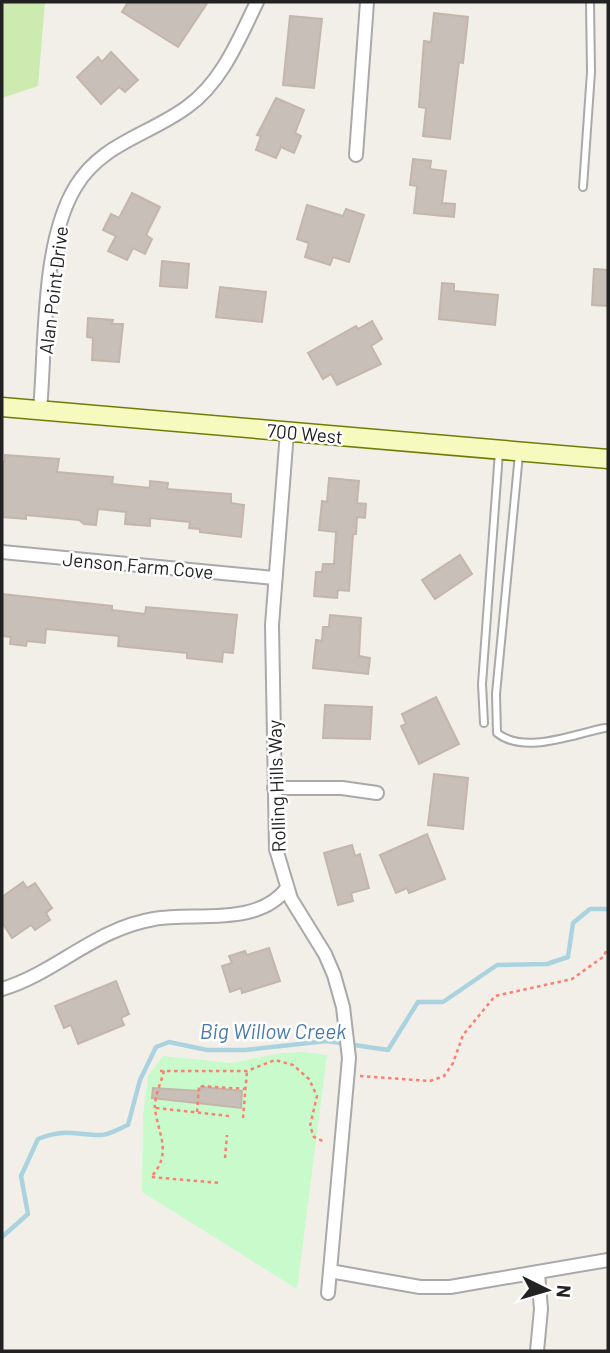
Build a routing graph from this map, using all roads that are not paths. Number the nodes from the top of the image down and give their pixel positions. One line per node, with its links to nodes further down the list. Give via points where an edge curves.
1 (257, 2): 7 (street, Alan Point Drive, via 225,66 207,88 167,120 117,144 76,185 56,233)
2 (367, 2): 4 (street)
3 (590, 2): 5 (lane, via 591,72)
4 (356, 155)
5 (583, 187)
6 (2, 407): 7 (street, 700 West)
7 (40, 411): 8 (street, 700 West)
8 (287, 432): 9 (street, 700 West); 13 (street, Rolling Hills Way)
9 (500, 450): 10 (street, 700 West); 14 (lane, via 482,684)
10 (519, 452): 11 (street, 700 West); 15 (lane, via 496,694 498,733 509,742 532,743)
11 (608, 458)
12 (2, 552): 13 (street, Jenson Farm Cove)
13 (274, 578): 16 (street, Rolling Hills Way)
14 (484, 723)
15 (605, 728)
16 (274, 788): 17 (street); 18 (street, Rolling Hills Way, via 276,849)
17 (377, 793)
18 (287, 888): 19 (street, via 275,900 238,913 155,919 120,928); 21 (street, Rolling Hills Way, via 334,975 349,1058)
19 (2, 989)
20 (608, 1260): 22 (street)
21 (330, 1271): 22 (street, via 435,1287); 23 (street, Rolling Hills Way)
22 (538, 1273): 24 (street)
23 (328, 1293)
24 (537, 1351)

